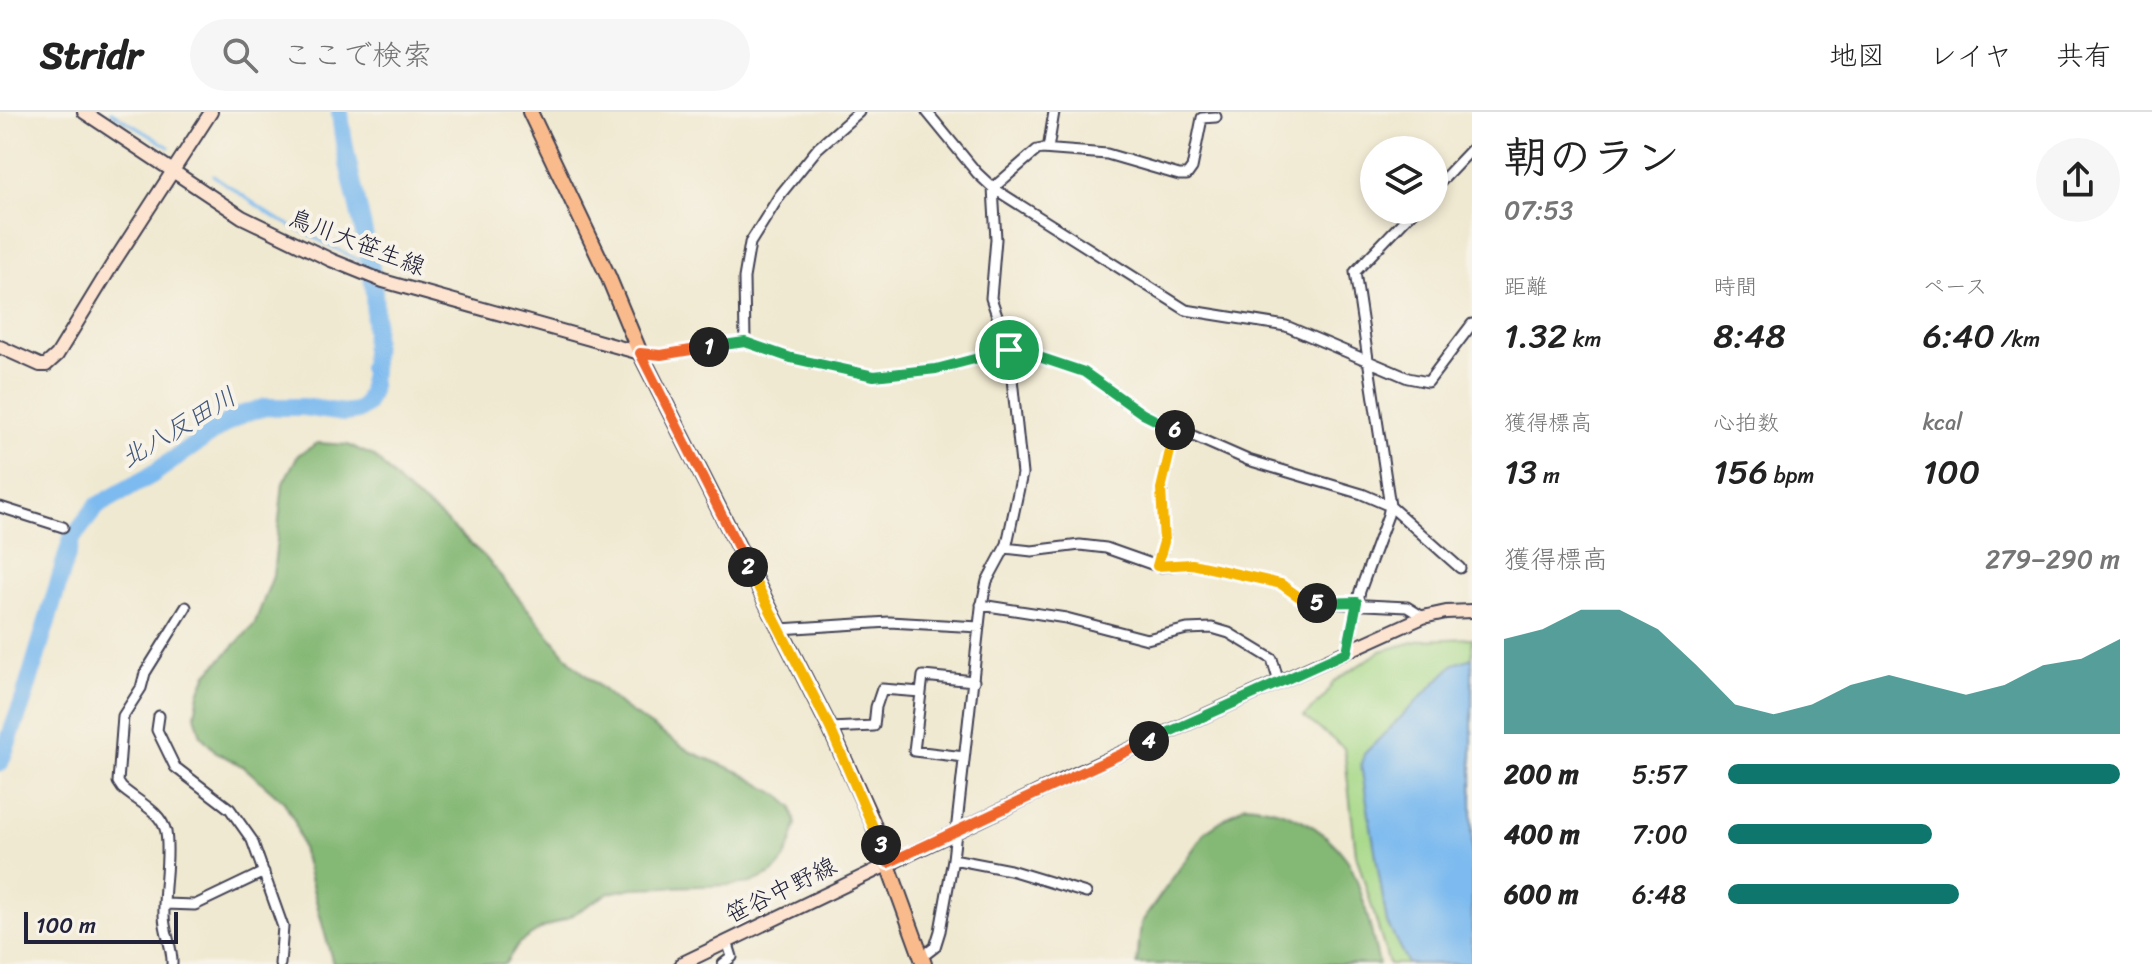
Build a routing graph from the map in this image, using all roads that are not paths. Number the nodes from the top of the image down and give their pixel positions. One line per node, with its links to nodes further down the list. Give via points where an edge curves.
1 (84, 112): 10 (street, 鳥川大笹生線)
2 (211, 112): 10 (street)
3 (530, 112): 19 (main road)
4 (859, 112): 16 (street, via 818,148 750,243 744,265)
5 (927, 112): 12 (street)
6 (1054, 112): 8 (street)
7 (1216, 117): 8 (street, via 1202,118 1187,175 1107,154)
8 (1048, 149): 12 (street, via 1037,150)
9 (1472, 149): 11 (street)
10 (172, 171): 17 (street, via 57,355 40,365); 19 (street, 鳥川大笹生線, via 242,217 364,274)
11 (1448, 174)
12 (993, 188): 18 (street, via 991,298); 20 (street, via 1186,310 1286,326)
13 (1401, 224): 20 (street, via 1355,272)
14 (1472, 324): 15 (street)
15 (1469, 335): 20 (street, via 1428,382)
16 (745, 342): 18 (street, via 874,376 936,369); 19 (street, via 661,355)
17 (0, 347)
18 (1009, 350): 21 (street, via 1084,372 1143,414); 25 (street, via 1022,474)
19 (640, 353): 34 (main road)
20 (1370, 364): 22 (street)
21 (1176, 429): 22 (street, via 1248,460); 26 (street, via 1161,489 1164,542)
22 (1390, 506): 27 (street); 28 (street)
23 (0, 507): 24 (street)
24 (63, 527)
25 (1005, 548): 26 (street, via 1032,551 1080,545); 29 (street)
26 (1157, 566): 28 (street, via 1192,564 1281,584 1306,602)
27 (1460, 568)
28 (1357, 602): 32 (street, via 1407,607); 35 (street)
29 (981, 605): 33 (street); 37 (street, via 1066,618 1147,639 1212,628 1272,659)
30 (186, 607): 47 (street, via 127,706 120,733 118,782 164,822)
31 (1472, 611): 32 (street, 笹谷中野線)
32 (1423, 617): 35 (street, 笹谷中野線)
33 (979, 627): 34 (street, via 889,622); 36 (street)
34 (780, 629): 40 (main road)
35 (1347, 652): 37 (street, 笹谷中野線)
36 (974, 681): 38 (street, via 923,676); 41 (street)
37 (1279, 682): 42 (street, 笹谷中野線)
38 (921, 692): 40 (street, via 882,689 874,726); 41 (street, via 914,751)
39 (159, 716): 45 (street, via 157,730 175,767 230,809 252,840)
40 (830, 728): 44 (main road)
41 (964, 757): 42 (street)
42 (957, 831): 43 (street); 44 (street, 笹谷中野線)
43 (953, 859): 46 (street); 49 (street, via 940,931)
44 (888, 863): 48 (street, 笹谷中野線); 49 (main road)
45 (264, 872): 47 (street, via 195,905); 51 (street, via 283,927)
46 (1086, 893)
47 (164, 904): 50 (street)
48 (727, 941): 52 (street, 笹谷中野線); 53 (street, via 732,957)
49 (923, 960)
50 (172, 964)
51 (280, 964)
52 (681, 964)
53 (723, 964)

